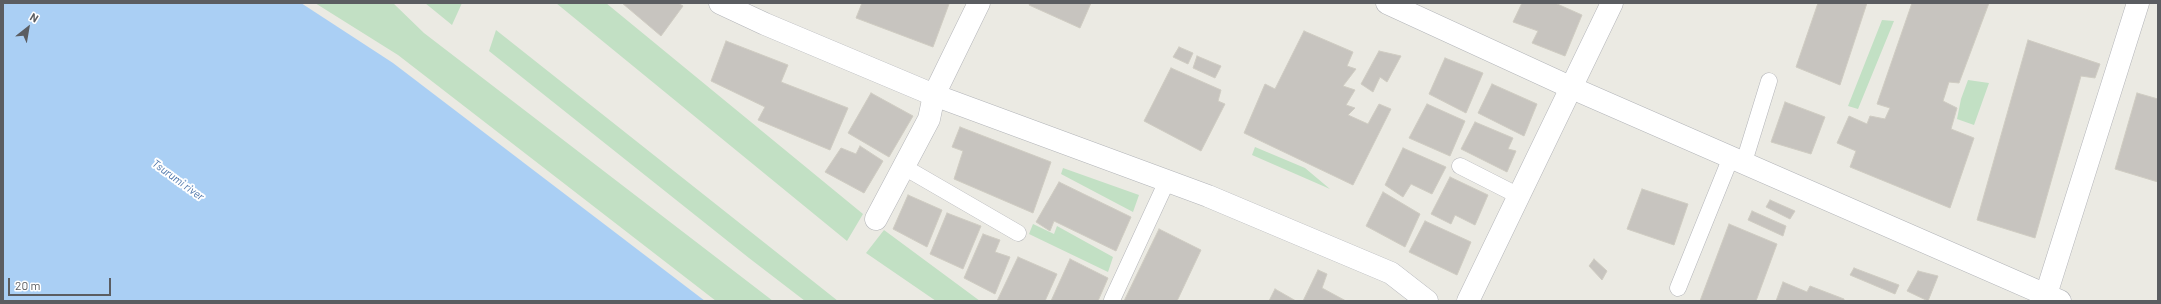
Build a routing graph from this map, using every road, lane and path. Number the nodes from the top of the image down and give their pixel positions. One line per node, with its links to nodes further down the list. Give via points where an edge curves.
1 (720, 3): 8 (street)
2 (979, 3): 8 (street)
3 (1387, 3): 7 (street)
4 (1612, 3): 7 (street)
5 (2138, 3): 17 (street)
6 (1769, 81): 9 (lane)
7 (1572, 88): 9 (street); 13 (street)
8 (934, 95): 11 (street, via 929,119); 12 (street)
9 (1737, 160): 16 (lane); 17 (street)
10 (1460, 166): 13 (lane)
11 (904, 167): 14 (street); 15 (lane)
12 (1167, 181): 18 (lane); 19 (street, via 1391,273)
13 (1519, 196): 20 (street)
14 (876, 219)
15 (1018, 233)
16 (1678, 288)
17 (2050, 299)
18 (1112, 300)
19 (1427, 301)
20 (1468, 301)

